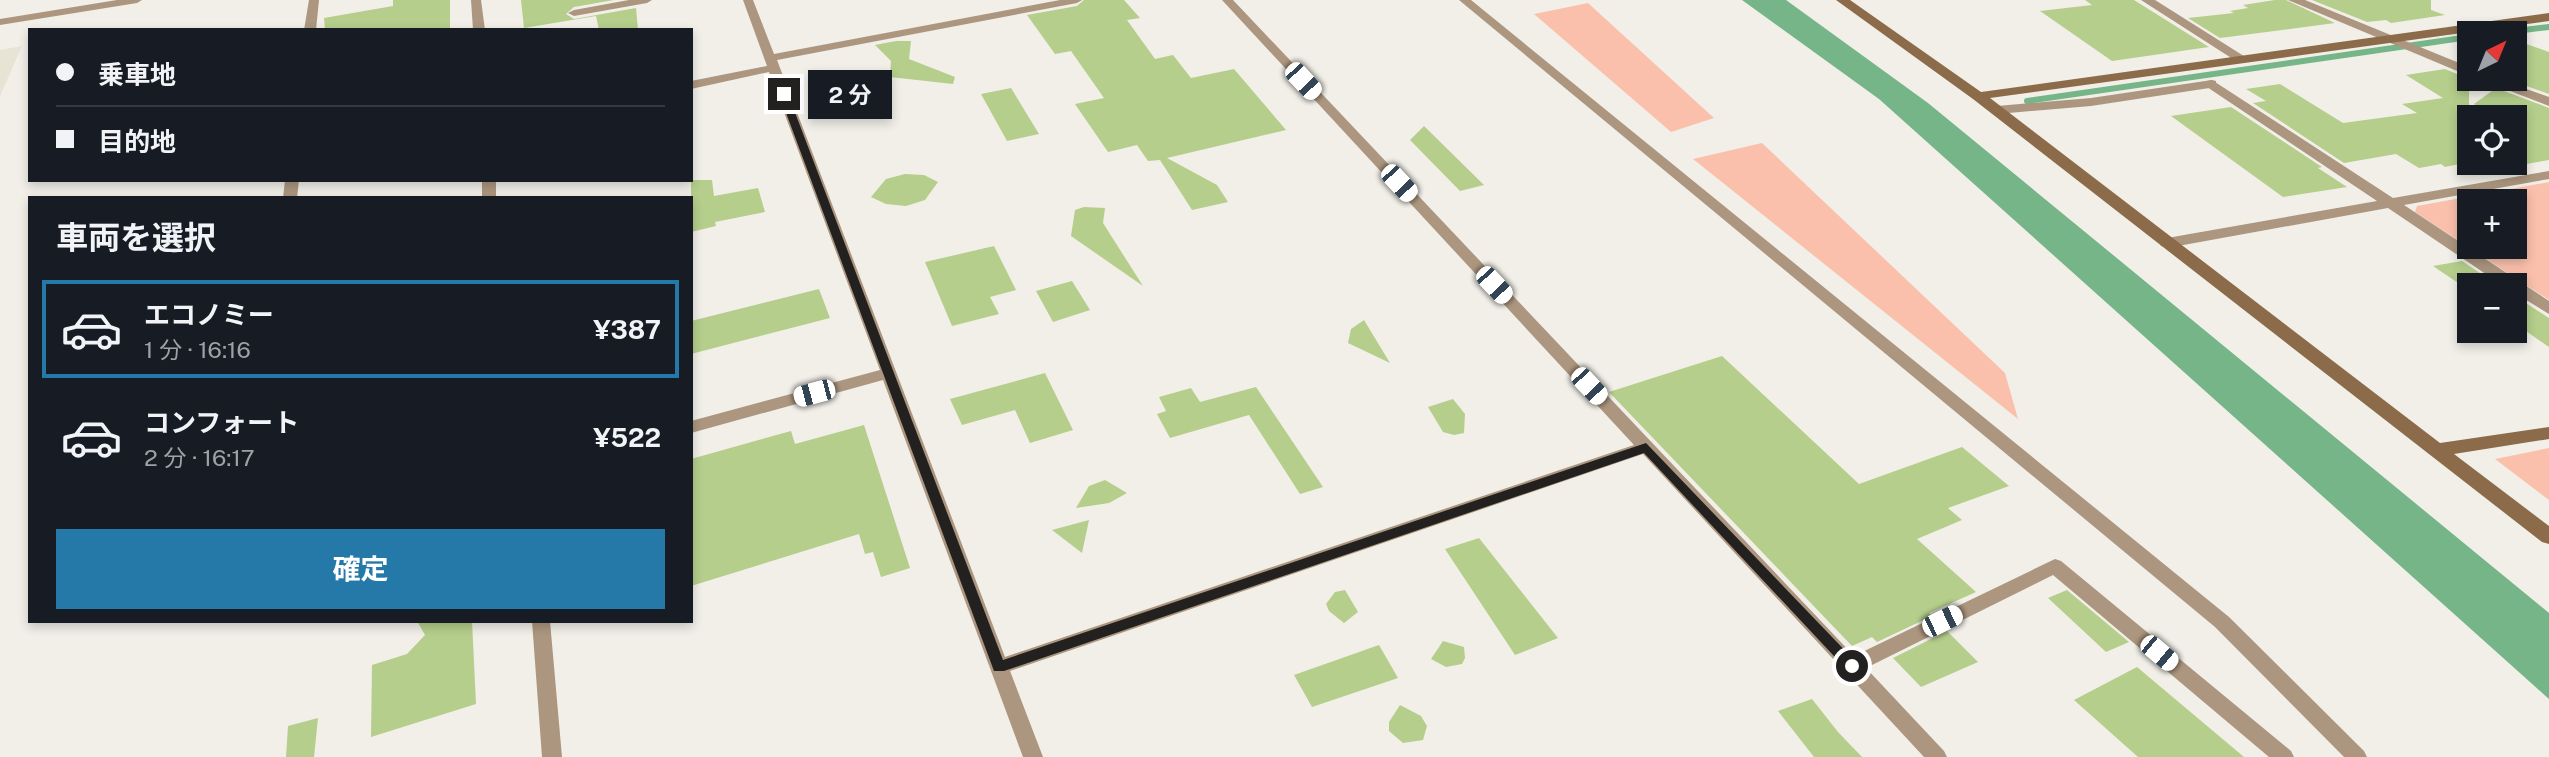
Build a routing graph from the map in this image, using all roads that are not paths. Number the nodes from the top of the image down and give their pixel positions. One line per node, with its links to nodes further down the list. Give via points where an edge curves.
1 (137, 0): 14 (lane)
2 (314, 0): 15 (lane)
3 (476, 0): 16 (lane)
4 (647, 0): 12 (lane)
5 (748, 0): 19 (lane)
6 (1077, 0): 19 (lane)
7 (1227, 0): 36 (lane)
8 (1464, 0): 42 (lane, via 2222,622)
9 (1842, 0): 24 (street)
10 (2147, 0): 18 (street)
11 (2294, 0): 17 (street)
12 (574, 13)
13 (2549, 17): 17 (street)
14 (0, 22)
15 (310, 28)
16 (479, 28)
17 (2381, 38): 18 (street); 20 (street)
18 (2241, 58): 24 (street)
19 (772, 63): 21 (lane); 33 (lane)
20 (2457, 67)
21 (693, 84)
22 (2213, 84): 26 (lane); 28 (street)
23 (2519, 91): 25 (street)
24 (1978, 96): 26 (street)
25 (2549, 102)
26 (1997, 110): 29 (street)
27 (2549, 175): 28 (street)
28 (2388, 203): 29 (street); 30 (street)
29 (2167, 243): 37 (street)
30 (2494, 273)
31 (2527, 295): 32 (street)
32 (2549, 309)
33 (888, 373): 34 (lane); 41 (lane)
34 (693, 426)
35 (2549, 433): 37 (street)
36 (1646, 447): 40 (lane); 41 (lane)
37 (2436, 450): 38 (street)
38 (2549, 537)
39 (541, 623): 43 (lane)
40 (1852, 666): 45 (lane); 46 (lane, via 2055,566)
41 (999, 667): 44 (lane)
42 (2352, 756)
43 (552, 757)
44 (1033, 757)
45 (1937, 757)
46 (2284, 757)

